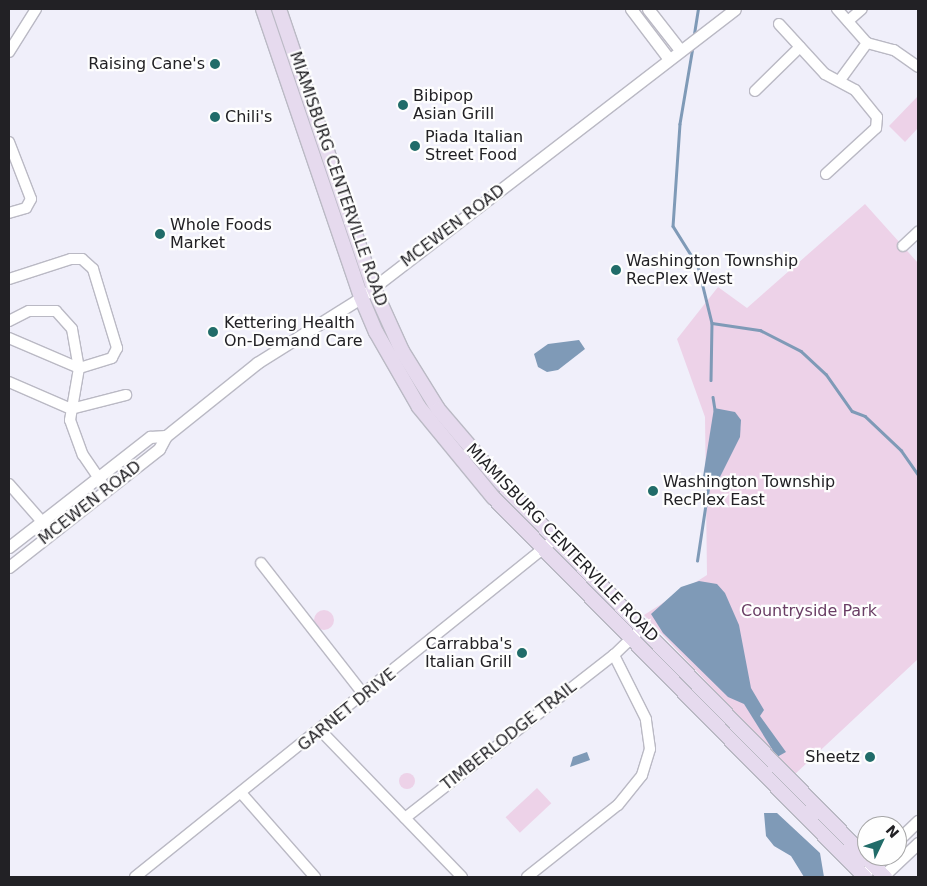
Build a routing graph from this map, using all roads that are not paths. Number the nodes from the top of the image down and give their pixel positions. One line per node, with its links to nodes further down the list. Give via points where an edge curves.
1 (36, 9): 14 (street)
2 (263, 9): 26 (main road, MIAMISBURG CENTERVILLE ROAD)
3 (279, 9): 25 (main road, MIAMISBURG CENTERVILLE ROAD)
4 (631, 9): 15 (street)
5 (648, 9): 13 (street)
6 (735, 9): 13 (street, MCEWEN ROAD)
7 (837, 9): 9 (street)
8 (862, 9): 9 (street)
9 (848, 21): 11 (street)
10 (779, 24): 12 (street)
11 (867, 43): 16 (street, via 894,50); 17 (street)
12 (800, 47): 17 (street, via 825,74); 18 (street)
13 (680, 50): 15 (street, MCEWEN ROAD)
14 (9, 52)
15 (669, 59): 25 (street, MCEWEN ROAD)
16 (918, 67)
17 (840, 80): 20 (street, via 875,113 878,122)
18 (755, 91)
19 (9, 142): 21 (street, via 30,199 26,208)
20 (826, 174)
21 (9, 213)
22 (918, 232): 23 (street)
23 (903, 246)
24 (9, 279): 29 (street, via 71,258 91,266 117,348 112,358)
25 (373, 287): 26 (street, MCEWEN ROAD); 39 (main road, MIAMISBURG CENTERVILLE ROAD, via 402,351 438,410)
26 (361, 297): 33 (street, MCEWEN ROAD, via 274,350); 39 (main road, MIAMISBURG CENTERVILLE ROAD, via 376,332 419,407 493,497)
27 (9, 321): 29 (street, via 29,311 56,311 72,329)
28 (9, 338): 29 (street)
29 (79, 368): 32 (street)
30 (10, 385): 32 (street)
31 (126, 395): 32 (street)
32 (71, 409): 34 (street, via 77,444)
33 (166, 436): 34 (street, MCEWEN ROAD, via 150,436); 36 (street, MCEWEN ROAD, via 159,449)
34 (98, 479): 36 (street); 37 (street, MCEWEN ROAD)
35 (9, 484): 37 (street)
36 (107, 490): 38 (street, MCEWEN ROAD)
37 (42, 521): 38 (street); 40 (street, MCEWEN ROAD)
38 (52, 533): 42 (street, MCEWEN ROAD)
39 (550, 544): 43 (main road, MIAMISBURG CENTERVILLE ROAD); 44 (main road, MIAMISBURG CENTERVILLE ROAD); 46 (street, GARNET DRIVE)
40 (9, 547)
41 (261, 563): 46 (street)
42 (9, 567)
43 (642, 628): 44 (street, TIMBERLODGE TRAIL); 48 (main road, MIAMISBURG CENTERVILLE ROAD)
44 (631, 639): 45 (street, TIMBERLODGE TRAIL); 49 (main road, MIAMISBURG CENTERVILLE ROAD)
45 (614, 655): 51 (street, TIMBERLODGE TRAIL); 59 (street, via 646,719 650,748 642,775 618,804)
46 (365, 696): 47 (street, GARNET DRIVE)
47 (321, 731): 50 (street, GARNET DRIVE); 51 (street)
48 (748, 738): 49 (main road); 55 (main road, MIAMISBURG CENTERVILLE ROAD)
49 (737, 749): 55 (main road, MIAMISBURG CENTERVILLE ROAD)
50 (242, 794): 56 (street, GARNET DRIVE); 57 (street)
51 (405, 818): 58 (street)
52 (918, 821): 53 (street)
53 (907, 831)
54 (918, 843): 60 (street)
55 (868, 870): 60 (main road, MIAMISBURG CENTERVILLE ROAD)
56 (135, 877)
57 (315, 877)
58 (462, 877)
59 (527, 877)
60 (884, 877)

